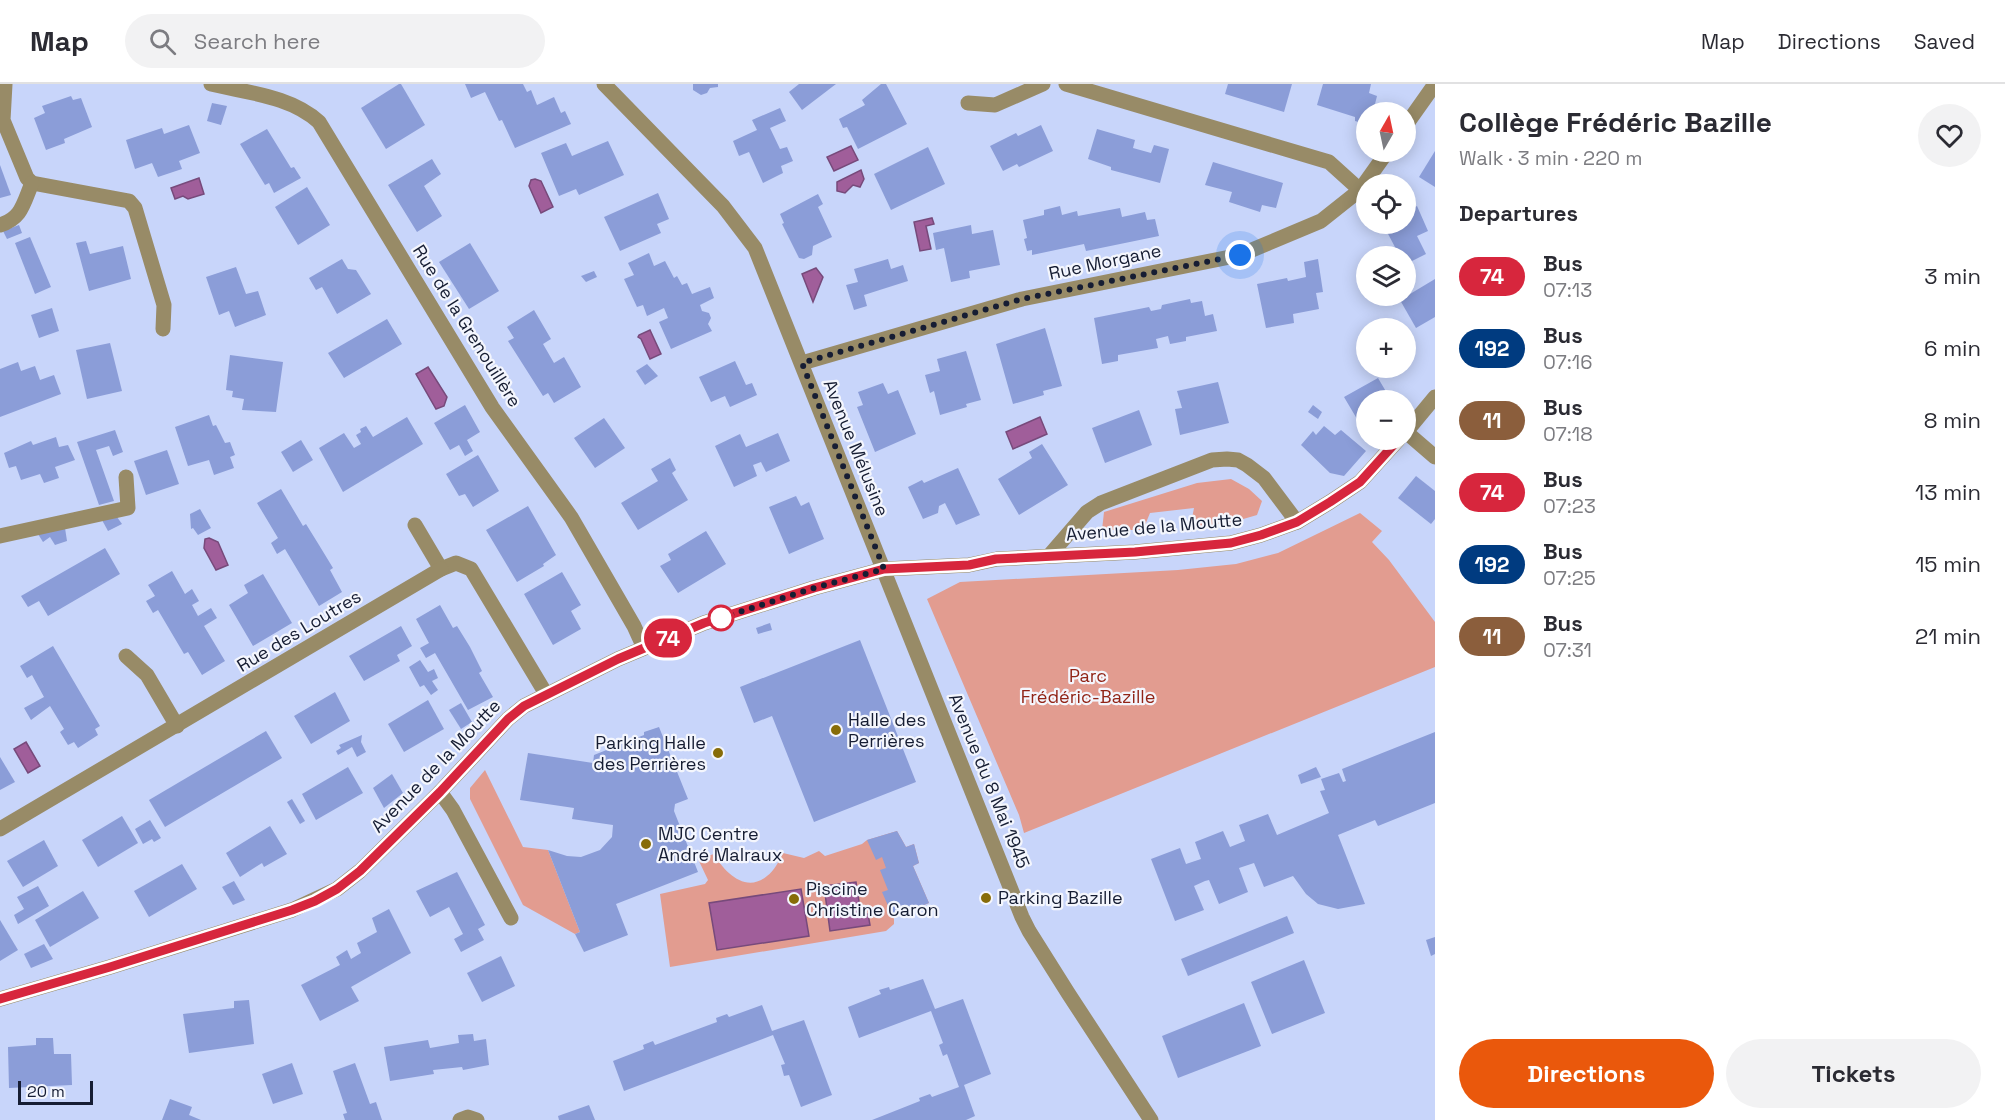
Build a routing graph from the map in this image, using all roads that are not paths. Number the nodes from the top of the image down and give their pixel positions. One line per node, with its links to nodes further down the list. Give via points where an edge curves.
1 (4, 84): 9 (street, via 3,120)
2 (211, 84): 27 (street, Rue de la Grenouillère, via 295,104 319,122 492,407 571,517)
3 (1043, 84): 7 (street, via 995,105)
4 (1066, 84): 10 (street, via 1329,162)
5 (1435, 84): 8 (street)
6 (615, 87): 14 (street, Avenue Mélusine, via 723,206 755,248)
7 (968, 103)
8 (1416, 111)
9 (32, 183): 12 (street, via 19,214); 13 (street, via 129,201 138,216 164,305)
10 (1356, 186)
11 (1356, 193): 14 (street, Rue Morgane, via 1321,221 1240,255 1022,299)
12 (0, 225)
13 (163, 329)
14 (802, 363): 26 (street, Avenue Mélusine)
15 (1435, 397): 16 (street)
16 (1416, 420)
17 (1416, 441): 19 (street)
18 (1389, 450): 21 (street, Avenue de la Moutte, via 1360,482)
19 (1435, 457)
20 (126, 477): 23 (street, via 128,508)
21 (1297, 522): 24 (street, Avenue de la Moutte, via 1231,543); 24 (street, Avenue de la Moutte, via 1264,478 1247,465 1238,460 1212,460 1101,502 1087,512)
22 (415, 525): 25 (street)
23 (0, 536)
24 (1049, 556): 26 (street, Avenue de la Moutte)
25 (441, 569): 29 (street, Rue des Loutres, via 456,563 471,569); 30 (street, Rue des Loutres)
26 (884, 569): 27 (street, Avenue de la Moutte, via 704,623); 37 (street, Avenue du 8 Mai 1945, via 1025,924)
27 (644, 648): 29 (street, Avenue de la Moutte)
28 (126, 656): 30 (street, via 147,675)
29 (546, 694): 31 (street, Avenue de la Moutte, via 508,719)
30 (177, 726): 32 (street, Rue des Loutres)
31 (440, 792): 33 (street); 34 (street, Avenue de la Moutte, via 360,871 315,901)
32 (0, 829)
33 (511, 918)
34 (0, 999)
35 (460, 1120): 36 (street)
36 (477, 1120)
37 (1150, 1120)

